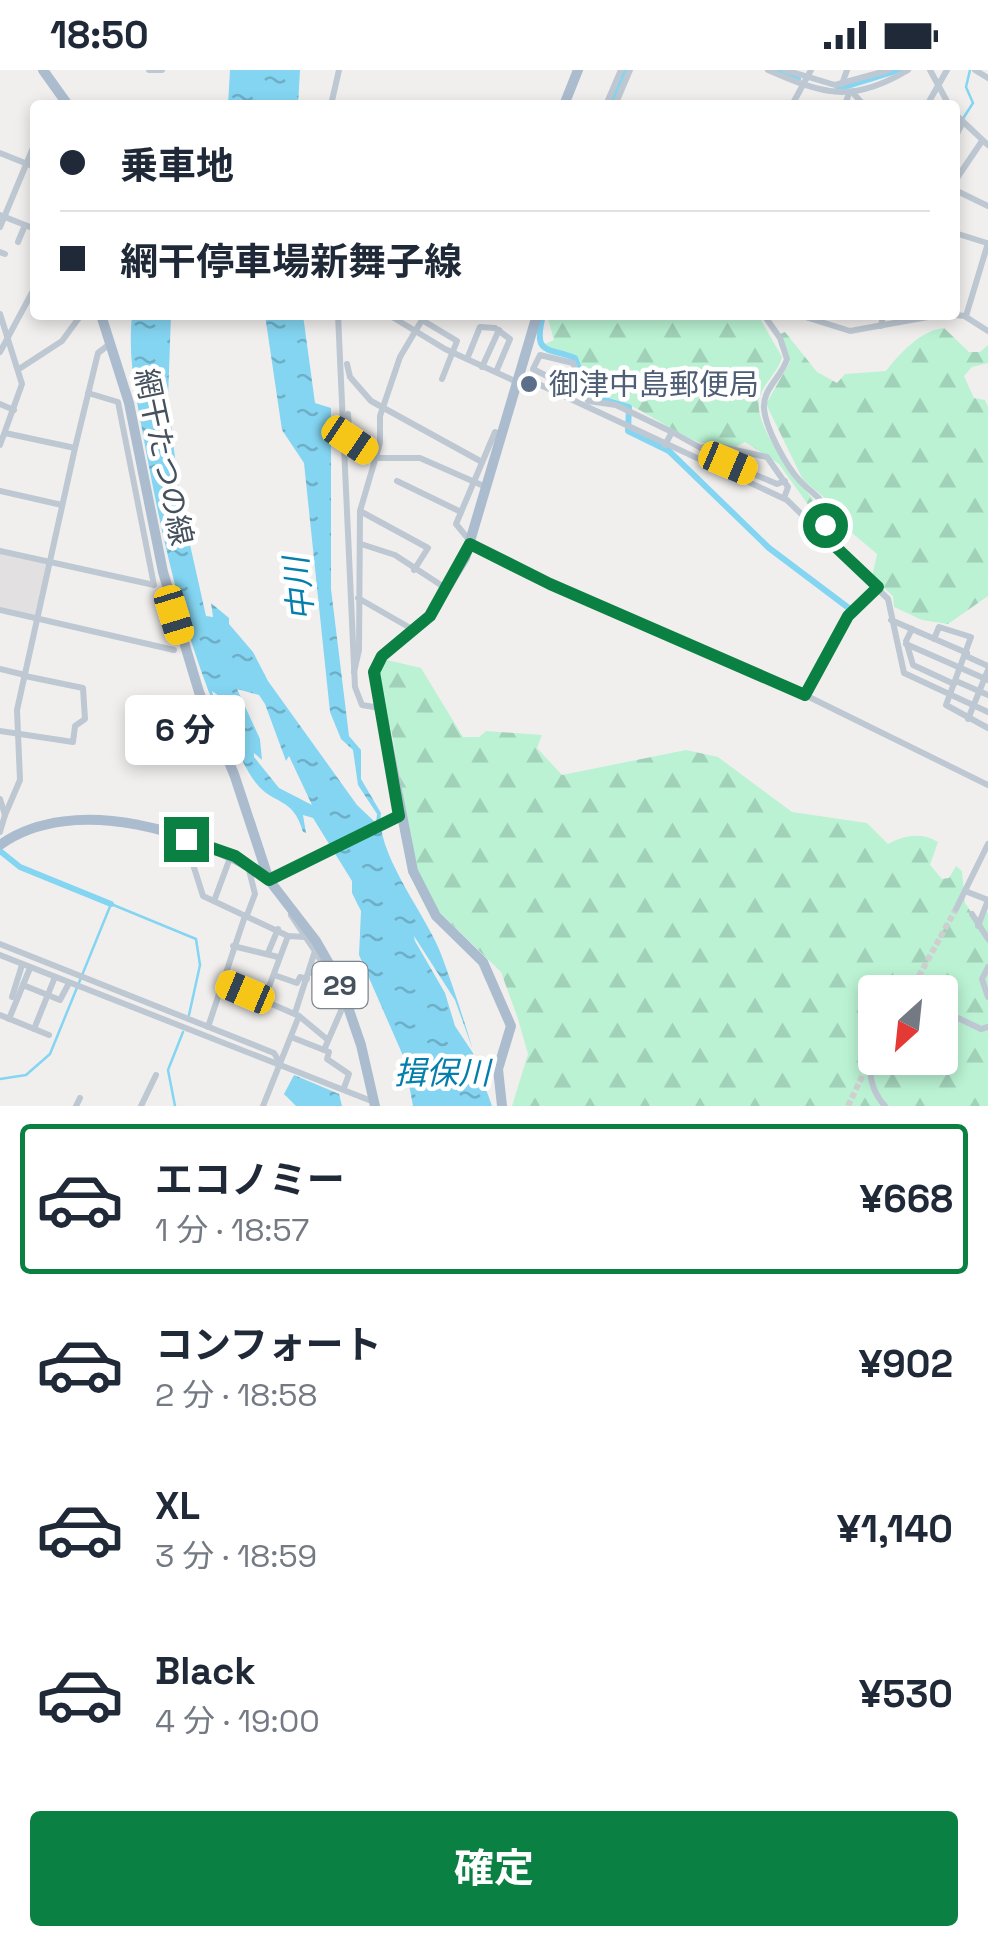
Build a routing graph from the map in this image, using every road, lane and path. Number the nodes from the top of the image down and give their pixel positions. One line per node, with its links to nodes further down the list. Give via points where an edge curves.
1 (43, 70): 22 (main road)
2 (149, 70): 3 (street)
3 (162, 70)
4 (339, 70): 23 (street)
5 (578, 70): 24 (main road)
6 (622, 70): 25 (street)
7 (630, 70): 26 (street)
8 (768, 70): 18 (street)
9 (785, 70): 18 (street)
10 (847, 70): 19 (street)
11 (867, 70): 21 (street)
12 (889, 70): 21 (street)
13 (908, 70): 21 (street)
14 (930, 70): 20 (street)
15 (946, 70): 20 (street)
16 (975, 70): 17 (street)
17 (988, 78)
18 (806, 80): 19 (street); 21 (street, via 824,93)
19 (842, 84): 21 (street)
20 (936, 86): 27 (street); 28 (street)
21 (855, 96)
22 (64, 100)
23 (332, 100)
24 (566, 100)
25 (608, 100)
26 (617, 100)
27 (929, 100)
28 (946, 100)
29 (960, 121): 30 (street)
30 (962, 124): 31 (street); 32 (street)
31 (960, 128)
32 (986, 142): 36 (street)
33 (0, 153): 34 (street)
34 (30, 164)
35 (30, 170): 39 (street)
36 (960, 174)
37 (960, 192): 38 (street)
38 (988, 206)
39 (2, 216): 40 (street); 41 (street)
40 (25, 225): 42 (street); 44 (street)
41 (0, 227)
42 (30, 227)
43 (960, 235): 45 (street)
44 (18, 242)
45 (988, 243): 49 (street)
46 (30, 296): 63 (street)
47 (0, 314): 63 (street)
48 (960, 316): 49 (street)
49 (966, 317): 62 (street)
50 (77, 320): 70 (street, via 62,342)
51 (103, 320): 64 (main road, 網干たつの線 / 29)
52 (339, 320): 66 (street)
53 (405, 320): 60 (street)
54 (536, 320): 73 (main road)
55 (767, 320): 104 (street, via 786,359 764,409 794,472 825,504)
56 (815, 320): 59 (street, via 844,330)
57 (882, 320): 59 (street)
58 (913, 320): 59 (street)
59 (881, 326)
60 (416, 329): 67 (street); 67 (street, via 422,320 457,342); 80 (street)
61 (499, 330): 68 (street, via 480,327); 69 (street); 71 (street, via 510,339)
62 (988, 330)
63 (8, 337): 65 (street); 70 (street)
64 (112, 342): 76 (street, via 98,353); 150 (main road, 網干たつの線 / 29, via 174,615)
65 (0, 352)
66 (342, 353): 78 (street); 80 (street, via 350,377)
67 (452, 353): 68 (street); 72 (street)
68 (467, 360): 69 (street)
69 (482, 366): 71 (street)
70 (20, 372): 81 (street)
71 (496, 372): 73 (street)
72 (442, 379)
73 (518, 379): 77 (street); 85 (main road)
74 (561, 383): 75 (street); 75 (street, via 533,369 540,355 573,363); 77 (street)
75 (582, 391): 83 (street, via 592,403 616,404)
76 (88, 393): 88 (street); 108 (street, via 118,402 154,585)
77 (556, 393): 86 (street)
78 (344, 394): 90 (street, via 349,438); 103 (street)
79 (0, 404): 81 (street)
80 (384, 406): 90 (street); 91 (street)
81 (14, 410): 84 (street)
82 (501, 420): 85 (street)
83 (672, 432): 86 (street); 89 (street)
84 (5, 433): 87 (street); 88 (street)
85 (498, 433): 91 (street); 97 (main road)
86 (665, 444): 93 (street)
87 (0, 445)
88 (75, 448): 100 (street)
89 (700, 448): 92 (street); 96 (street, via 762,455)
90 (376, 457): 95 (street, via 417,457); 101 (street)
91 (482, 462): 95 (street)
92 (728, 463): 93 (street); 96 (street)
93 (724, 472): 99 (street)
94 (397, 481): 102 (street)
95 (473, 481): 97 (street); 102 (street)
96 (784, 481): 99 (street)
97 (486, 487): 106 (main road)
98 (0, 492): 100 (street)
99 (784, 498): 104 (street)
100 (62, 505): 108 (street)
101 (360, 511): 105 (street); 109 (street, via 428,548)
102 (461, 512): 106 (street, via 456,526)
103 (349, 520): 105 (street); 125 (street)
104 (820, 532): 110 (street)
105 (360, 540): 109 (street); 112 (street)
106 (471, 542): 111 (main road); 130 (street, via 550,584)
107 (0, 551): 108 (street)
108 (50, 562): 114 (street)
109 (414, 570): 111 (street)
110 (878, 587): 115 (street); 130 (street, via 848,616)
111 (446, 589): 117 (main road)
112 (358, 598): 117 (street); 125 (street)
113 (0, 610): 114 (street)
114 (37, 619): 120 (street); 126 (street)
115 (892, 620): 116 (street); 131 (street, via 904,673)
116 (912, 629): 118 (street); 119 (street)
117 (413, 630): 134 (main road, via 375,667)
118 (934, 638): 121 (street); 121 (street, via 945,626 970,637)
119 (906, 644): 122 (street); 128 (street, via 913,665)
120 (174, 650)
121 (966, 654): 122 (street); 123 (street)
122 (960, 668): 127 (street); 128 (street)
123 (988, 668): 127 (street)
124 (0, 669): 126 (street)
125 (353, 672): 134 (street, via 362,705)
126 (25, 676): 139 (street); 139 (street, via 83,688 85,718 75,726 73,742)
127 (986, 680): 129 (street)
128 (955, 682): 129 (street); 131 (street)
129 (980, 691): 132 (street); 133 (street)
130 (805, 695): 140 (street)
131 (950, 695): 133 (street); 136 (street, via 949,710)
132 (988, 695)
133 (974, 706): 135 (street); 136 (street)
134 (380, 708): 143 (main road)
135 (988, 712)
136 (968, 719): 137 (street)
137 (988, 728)
138 (0, 731): 139 (street)
139 (16, 733): 142 (street, via 20,780)
140 (988, 785)
141 (0, 799): 142 (street)
142 (6, 815): 144 (street)
143 (397, 817): 150 (main road); 203 (main road, via 424,897 483,962 511,1026 498,1069)
144 (0, 832)
145 (186, 839): 147 (main road, via 88,818 35,827); 148 (main road); 152 (street, via 198,892)
146 (988, 844): 151 (street)
147 (0, 845)
148 (211, 846): 149 (street); 150 (main road)
149 (230, 858): 152 (street); 156 (street, via 250,871 254,894)
150 (271, 879): 153 (main road, 網干たつの線 / 29)
151 (965, 891): 154 (street); 157 (street, via 988,900)
152 (214, 902): 156 (street)
153 (285, 902): 160 (street); 183 (main road, 網干たつの線 / 29, via 327,958)
154 (956, 908)
155 (972, 914): 157 (street)
156 (246, 916): 158 (street); 163 (street)
157 (978, 926): 161 (street)
158 (278, 929): 159 (street); 165 (street)
159 (288, 936): 160 (street); 167 (street)
160 (305, 937): 164 (street)
161 (988, 940)
162 (0, 944): 186 (street)
163 (233, 946): 165 (street); 175 (street)
164 (315, 951): 171 (street); 173 (street)
165 (268, 953): 167 (street)
166 (0, 955): 168 (street)
167 (278, 956): 170 (street)
168 (26, 966): 172 (street); 176 (street); 178 (street)
169 (988, 968): 179 (street, via 982,979)
170 (274, 975): 171 (street, via 297,983); 181 (street)
171 (308, 975): 173 (street); 182 (street)
172 (55, 978): 174 (street); 177 (street)
173 (332, 982): 180 (street)
174 (69, 983): 177 (street, via 60,1000); 188 (street)
175 (226, 984): 181 (street); 191 (street)
176 (23, 985): 177 (street); 185 (street)
177 (48, 995): 190 (street)
178 (12, 997)
179 (988, 997)
180 (340, 998): 183 (street); 194 (street)
181 (264, 1000): 182 (street)
182 (297, 1014): 193 (street); 194 (street)
183 (351, 1014): 200 (main road, 網干たつの線 / 29)
184 (0, 1015): 185 (street)
185 (9, 1018): 190 (street)
186 (186, 1018): 188 (street); 191 (street)
187 (958, 1020): 189 (street)
188 (182, 1026): 191 (street)
189 (988, 1027)
190 (34, 1029): 192 (street)
191 (206, 1029): 196 (street, via 274,1053)
192 (48, 1035)
193 (291, 1037): 195 (street); 196 (street)
194 (328, 1040): 195 (street)
195 (324, 1050): 199 (street, via 349,1074)
196 (280, 1063): 199 (street); 202 (street)
197 (156, 1075): 201 (street)
198 (871, 1075): 204 (street)
199 (344, 1088): 200 (street)
200 (375, 1104)
201 (141, 1106)
202 (263, 1106)
203 (502, 1106)
204 (886, 1106)

